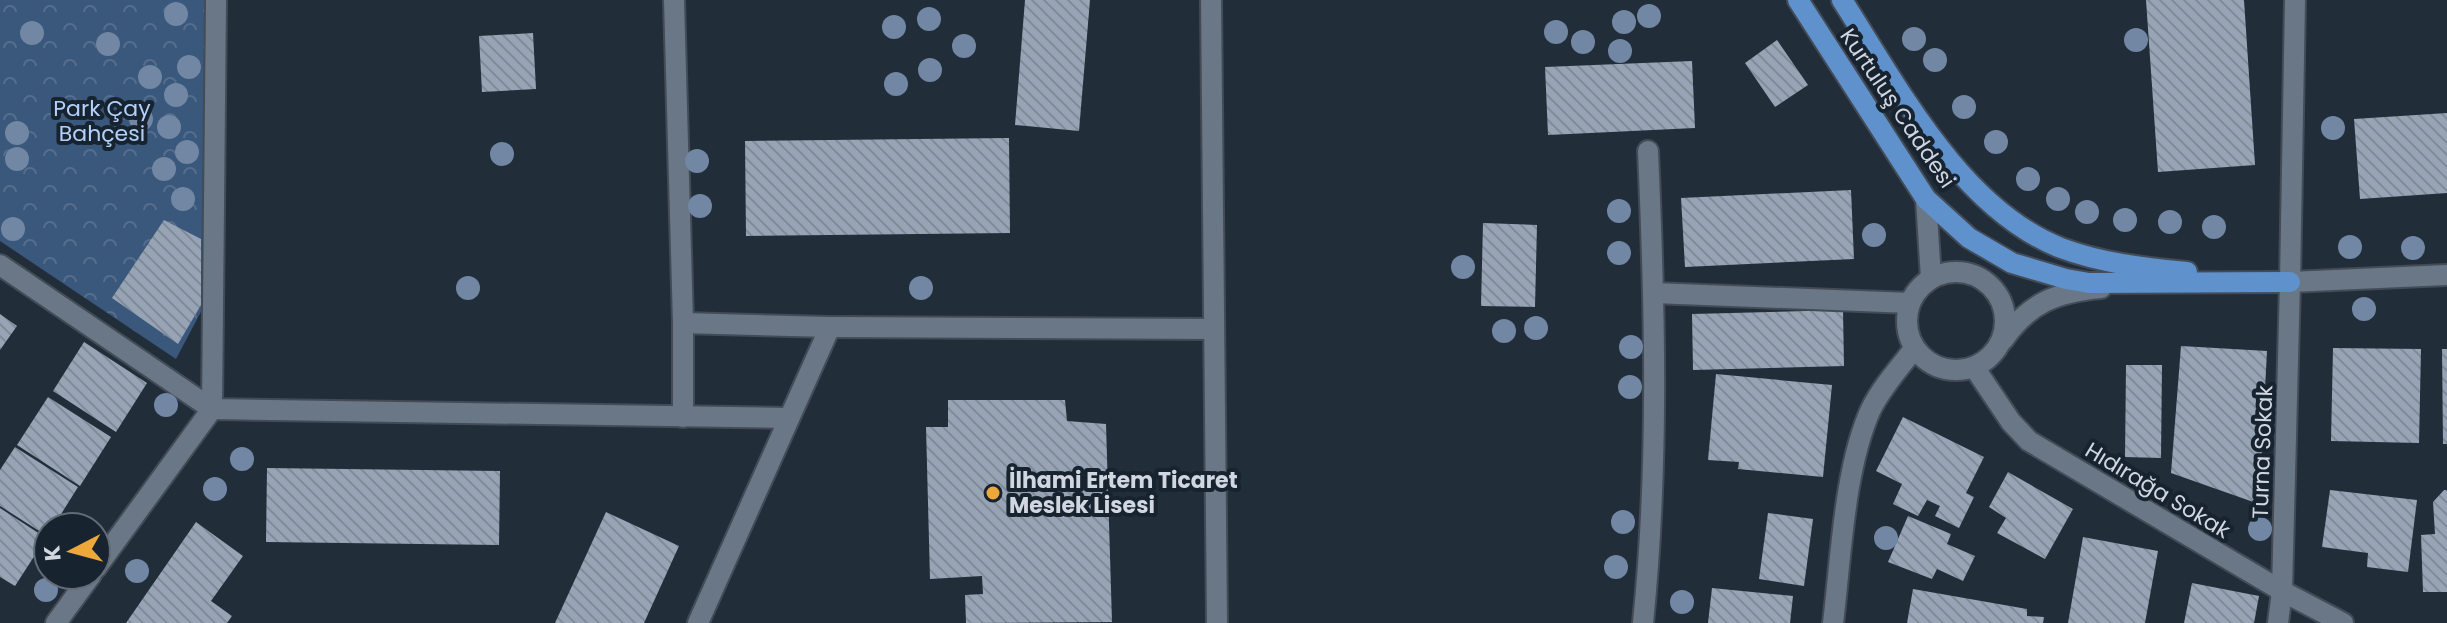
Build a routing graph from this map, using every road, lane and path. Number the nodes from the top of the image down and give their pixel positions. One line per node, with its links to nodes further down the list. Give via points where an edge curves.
1 (216, 0): 22 (street)
2 (674, 0): 16 (street)
3 (1211, 0): 18 (street)
4 (1798, 0): 8 (main road, Kurtuluş Caddesi)
5 (1842, 0): 12 (main road, Kurtuluş Caddesi, via 1940,147 1982,196 2024,229 2060,248 2101,260)
6 (2295, 0): 12 (street, Turna Sokak)
7 (1648, 151): 14 (street)
8 (1926, 199): 11 (street); 13 (main road, Kurtuluş Caddesi, via 1969,238 2012,263 2089,283)
9 (0, 265): 22 (street)
10 (2447, 275): 12 (street, Kurtuluş Caddesi)
11 (1931, 278): 15 (street); 19 (street, via 1962,272 1991,286 2005,315)
12 (2290, 282): 13 (main road, Kurtuluş Caddesi); 27 (street, Turna Sokak)
13 (2142, 284): 19 (street, via 2048,299 2029,310)
14 (1654, 293): 15 (street); 31 (street, via 1652,501)
15 (1910, 303): 20 (street, via 1906,319)
16 (683, 323): 17 (street); 23 (street)
17 (830, 327): 18 (street); 24 (street)
18 (1214, 329): 30 (street)
19 (1998, 347): 21 (street)
20 (1914, 349): 21 (street, via 1941,369); 32 (street, via 1880,393 1860,441)
21 (1974, 367): 27 (street, Hıdırağa Sokak, via 2029,441)
22 (212, 409): 23 (street); 25 (street)
23 (683, 417): 24 (street)
24 (789, 418): 29 (street)
25 (112, 546)
26 (79, 591): 28 (street)
27 (2282, 591): 33 (street, Turna Sokak); 34 (street, Hıdırağa Sokak)
28 (56, 623)
29 (698, 623)
30 (1217, 623)
31 (1643, 623)
32 (1833, 623)
33 (2278, 623)
34 (2343, 623)

